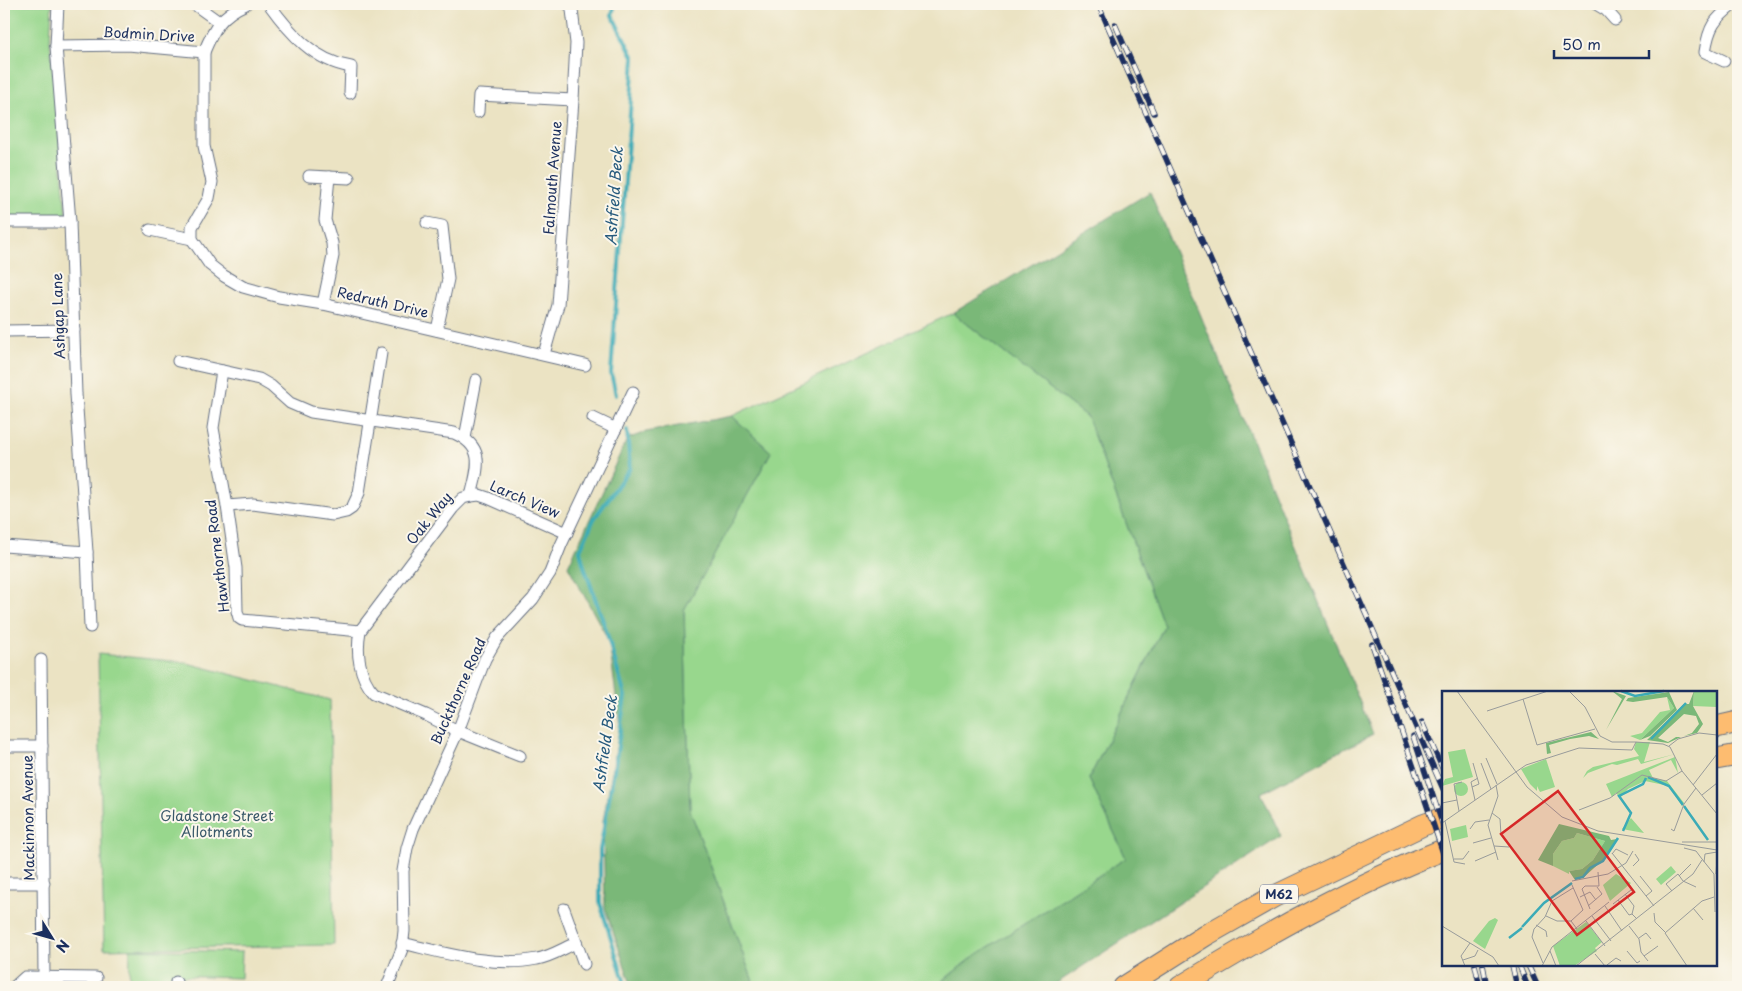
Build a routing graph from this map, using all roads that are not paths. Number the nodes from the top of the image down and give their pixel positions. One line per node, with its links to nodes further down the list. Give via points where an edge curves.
1 (58, 4): 10 (street, Ashgap Lane)
2 (194, 4): 9 (street)
3 (246, 4): 9 (street, Bodmin Drive)
4 (269, 4): 13 (street, via 289,30 317,56 351,67)
5 (569, 4): 14 (street, Falmouth Avenue, via 576,43)
6 (1596, 4): 8 (street)
7 (1736, 4): 12 (street, via 1715,19 1707,42 1705,52)
8 (1615, 20)
9 (219, 22): 11 (street, Bodmin Drive)
10 (56, 46): 11 (street, Bodmin Drive, via 128,45); 20 (street, Ashgap Lane)
11 (204, 52): 23 (street, via 204,146 212,182 209,198 192,227)
12 (1724, 61)
13 (350, 93)
14 (572, 100): 15 (street, via 479,95); 29 (street, Falmouth Avenue, via 558,304)
15 (478, 112)
16 (309, 176): 17 (street)
17 (329, 177): 18 (street); 24 (street, via 325,220 333,256)
18 (349, 178)
19 (4, 222): 20 (street)
20 (70, 222): 25 (street, Ashgap Lane)
21 (428, 223): 26 (street, via 442,226 447,258 448,279)
22 (150, 230): 23 (street)
23 (192, 239): 24 (street, Redruth Drive, via 210,264 243,287)
24 (323, 304): 26 (street, Redruth Drive)
25 (74, 330): 27 (street); 43 (street, Ashgap Lane)
26 (437, 330): 29 (street, Redruth Drive)
27 (4, 331)
28 (381, 353): 36 (street)
29 (544, 354): 31 (street, Redruth Drive)
30 (178, 361): 32 (street)
31 (585, 365)
32 (222, 371): 36 (street, via 259,379 290,403 311,412); 40 (street, Hawthorne Road, via 213,428)
33 (476, 380): 38 (street)
34 (633, 392): 37 (street, Buckthorne Road)
35 (593, 418): 37 (street)
36 (370, 421): 38 (street); 40 (street, via 359,493 356,503 346,512 333,514 253,504)
37 (616, 429): 41 (street, Buckthorne Road)
38 (465, 438): 39 (street, Oak Way, via 477,452)
39 (471, 496): 41 (street, Larch View, via 488,498); 45 (street, Oak Way, via 463,498 453,508)
40 (227, 506): 45 (street, Hawthorne Road, via 239,618)
41 (567, 533): 49 (street, Buckthorne Road, via 533,599 497,638 485,659)
42 (4, 546): 43 (street)
43 (87, 552): 44 (street, Ashgap Lane)
44 (90, 626)
45 (360, 631): 49 (street, via 358,657 368,686 374,693)
46 (41, 660): 51 (street, Mackinnon Avenue)
47 (1738, 722): 48 (highway)
48 (1717, 727)
49 (458, 731): 53 (street); 60 (street, Buckthorne Road, via 406,848)
50 (4, 746): 51 (street)
51 (42, 746): 58 (street, Mackinnon Avenue)
52 (1738, 755): 54 (highway)
53 (520, 756)
54 (1717, 760)
55 (1442, 818): 67 (highway, M62, via 1273,897)
56 (1442, 850): 68 (highway, M62, via 1320,906)
57 (4, 883): 58 (street)
58 (44, 883): 63 (street, Mackinnon Avenue)
59 (564, 909): 61 (street)
60 (402, 943): 61 (street, via 476,960 517,961 538,959); 66 (street, Buckthorne Road)
61 (576, 943): 62 (street)
62 (584, 964)
63 (44, 977): 64 (street); 65 (street, via 25,978)
64 (96, 978)
65 (14, 987)
66 (387, 987)
67 (1124, 987)
68 (1180, 987)

